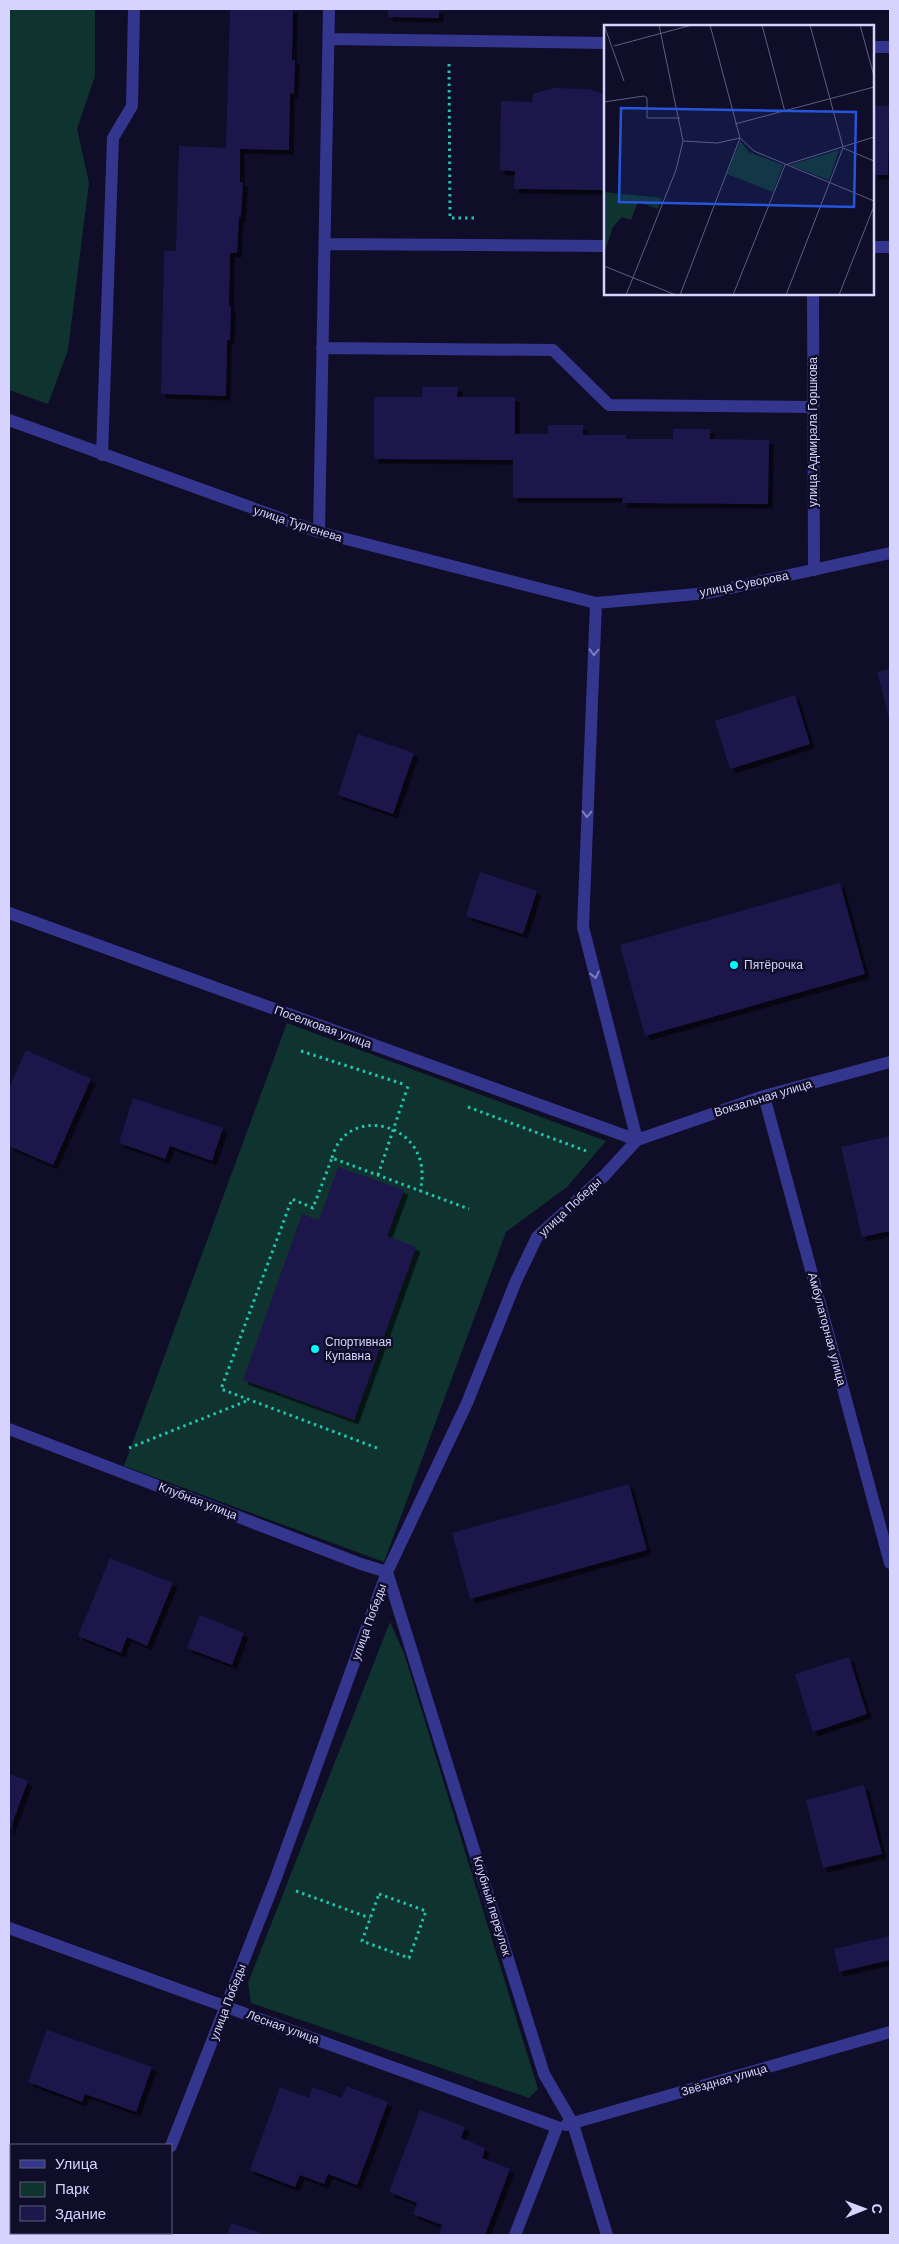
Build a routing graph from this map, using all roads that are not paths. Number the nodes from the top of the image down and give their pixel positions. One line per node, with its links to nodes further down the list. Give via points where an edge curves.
1 (134, 9): 15 (street, via 132,106 113,138)
2 (330, 9): 3 (street)
3 (329, 39): 4 (street); 7 (street)
4 (604, 43)
5 (874, 47): 6 (street)
6 (890, 47)
7 (325, 244): 8 (street); 12 (street)
8 (604, 246)
9 (874, 247): 10 (street)
10 (890, 247)
11 (813, 295): 13 (street, улица Адмирала Горшкова)
12 (322, 348): 13 (street, via 553,350 609,405); 16 (street)
13 (812, 407): 18 (street, улица Адмирала Горшкова)
14 (9, 420): 15 (street, улица Тургенева)
15 (102, 456): 16 (street, улица Тургенева)
16 (319, 532): 19 (street, улица Тургенева)
17 (890, 553): 18 (street, улица Суворова)
18 (814, 570): 19 (street, улица Суворова, via 708,593)
19 (596, 603): 23 (street, one-way to 23, via 583,927)
20 (9, 913): 23 (street, Поселковая улица)
21 (890, 1062): 22 (street, Вокзальная улица)
22 (764, 1096): 23 (street, Вокзальная улица); 25 (street, Амбулаторная улица)
23 (637, 1140): 26 (street, улица Победы, via 537,1237 467,1403)
24 (9, 1428): 26 (street, Клубная улица)
25 (890, 1563)
26 (387, 1572): 28 (street, улица Победы); 30 (street, Клубный переулок, via 544,2074)
27 (9, 1928): 28 (street, Лесная улица)
28 (226, 2007): 31 (street, Лесная улица); 32 (street, улица Победы)
29 (890, 2032): 30 (street, Звёздная улица)
30 (573, 2124): 31 (street, Звёздная улица); 34 (street, Клубный переулок)
31 (557, 2127): 33 (street)
32 (172, 2144)
33 (515, 2235)
34 (607, 2235)

